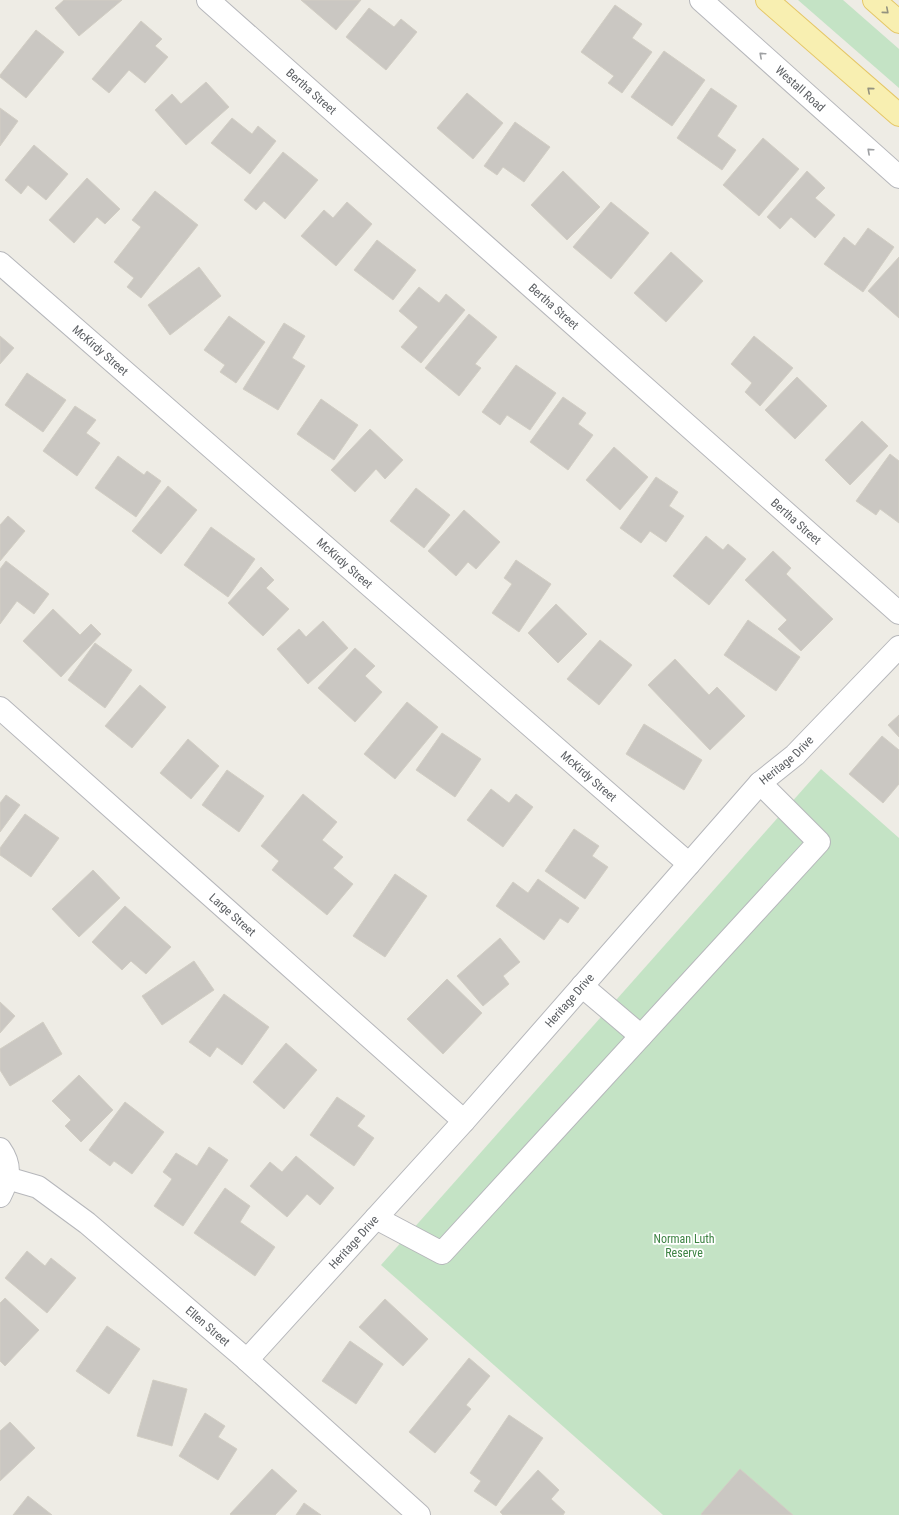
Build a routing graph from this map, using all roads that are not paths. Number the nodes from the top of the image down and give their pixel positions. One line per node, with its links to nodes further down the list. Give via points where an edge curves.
1 (208, 0): 9 (street, Bertha Street)
2 (701, 0): 7 (street, Westall Road, one-way to 2)
3 (767, 0): 6 (main road, one-way to 3)
4 (874, 0): 5 (main road, one-way to 5)
5 (899, 22)
6 (899, 115)
7 (899, 177)
8 (0, 263): 13 (street, McKirdy Street)
9 (899, 613)
10 (899, 647): 12 (street, Heritage Drive, via 795,755)
11 (0, 708): 16 (street, Large Street)
12 (760, 783): 13 (street, Heritage Drive); 15 (street, via 819,842)
13 (689, 864): 14 (street, Heritage Drive)
14 (582, 986): 15 (street); 16 (street, Heritage Drive)
15 (641, 1036): 19 (street, via 442,1253)
16 (464, 1121): 19 (street, Heritage Drive)
17 (0, 1149): 18 (street, Ellen Street, via 9,1170)
18 (4, 1187): 20 (street, Ellen Street, via 38,1186 87,1223)
19 (376, 1218): 20 (street, Heritage Drive)
20 (247, 1360): 21 (street, Ellen Street)
21 (419, 1515)

